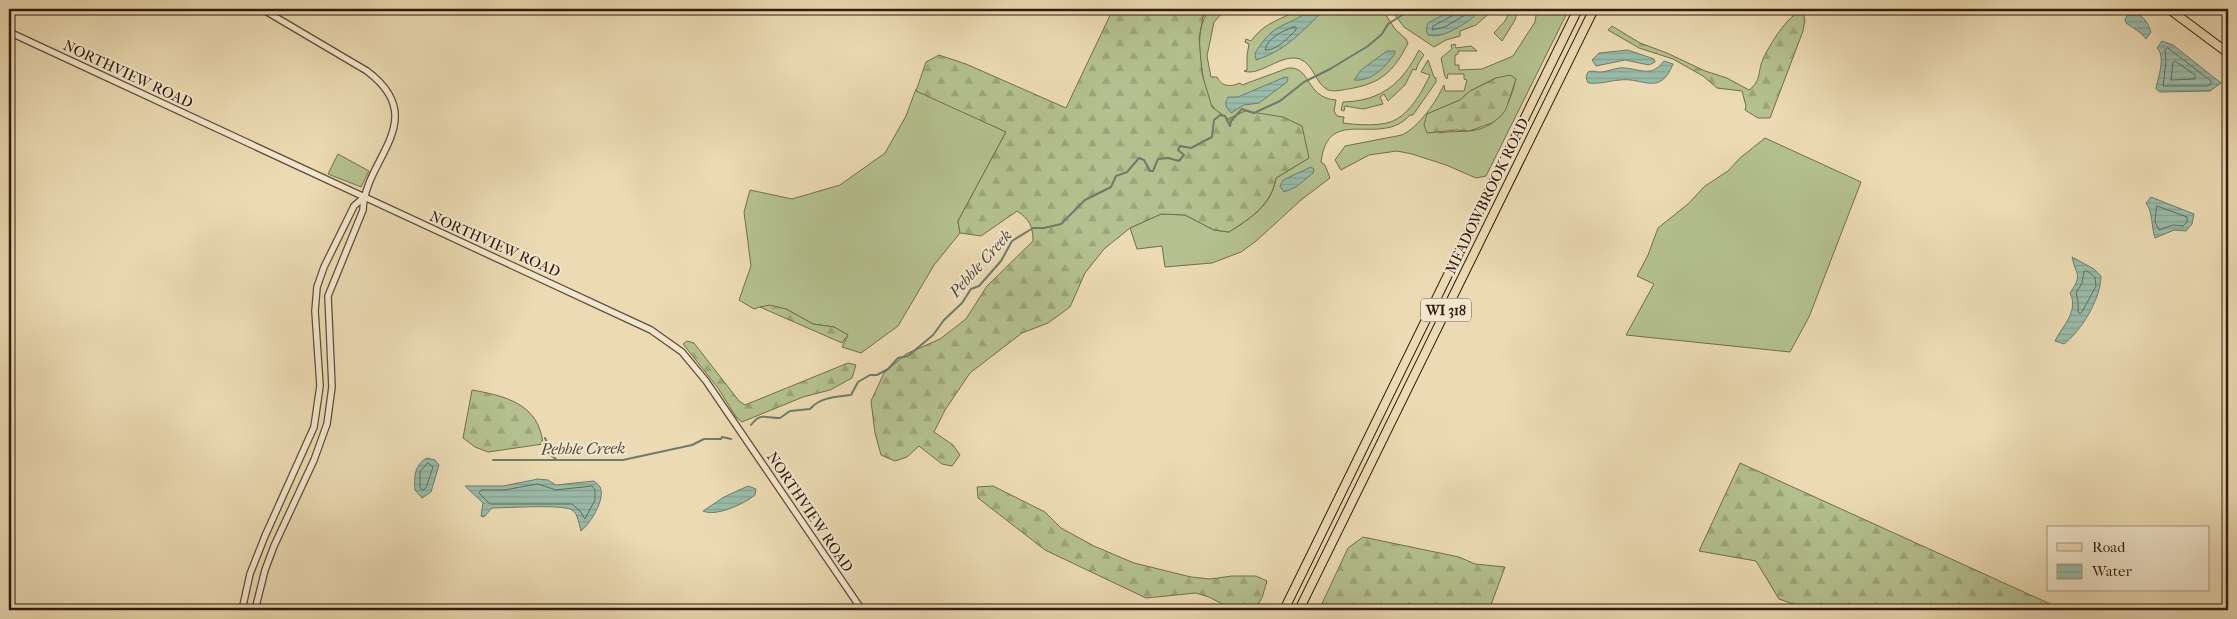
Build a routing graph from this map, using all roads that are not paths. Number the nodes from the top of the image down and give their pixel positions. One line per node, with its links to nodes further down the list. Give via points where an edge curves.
1 (262, 9): 7 (street, via 367,71 381,83 389,96 394,115 393,131)
2 (1578, 9): 11 (main road, MEADOWBROOK ROAD / WI 318)
3 (1594, 9): 12 (main road, MEADOWBROOK ROAD / WI 318)
4 (2169, 9): 6 (main road)
5 (9, 32): 7 (street, NORTHVIEW ROAD)
6 (2228, 53)
7 (363, 198): 8 (street, via 354,206 317,287 315,311 320,386 314,427 261,544); 9 (street, via 363,210 328,296 332,387 328,424 270,557); 10 (street, NORTHVIEW ROAD, via 651,330 675,346 713,391)
8 (242, 610)
9 (254, 610)
10 (862, 610)
11 (1284, 610)
12 (1299, 610)

